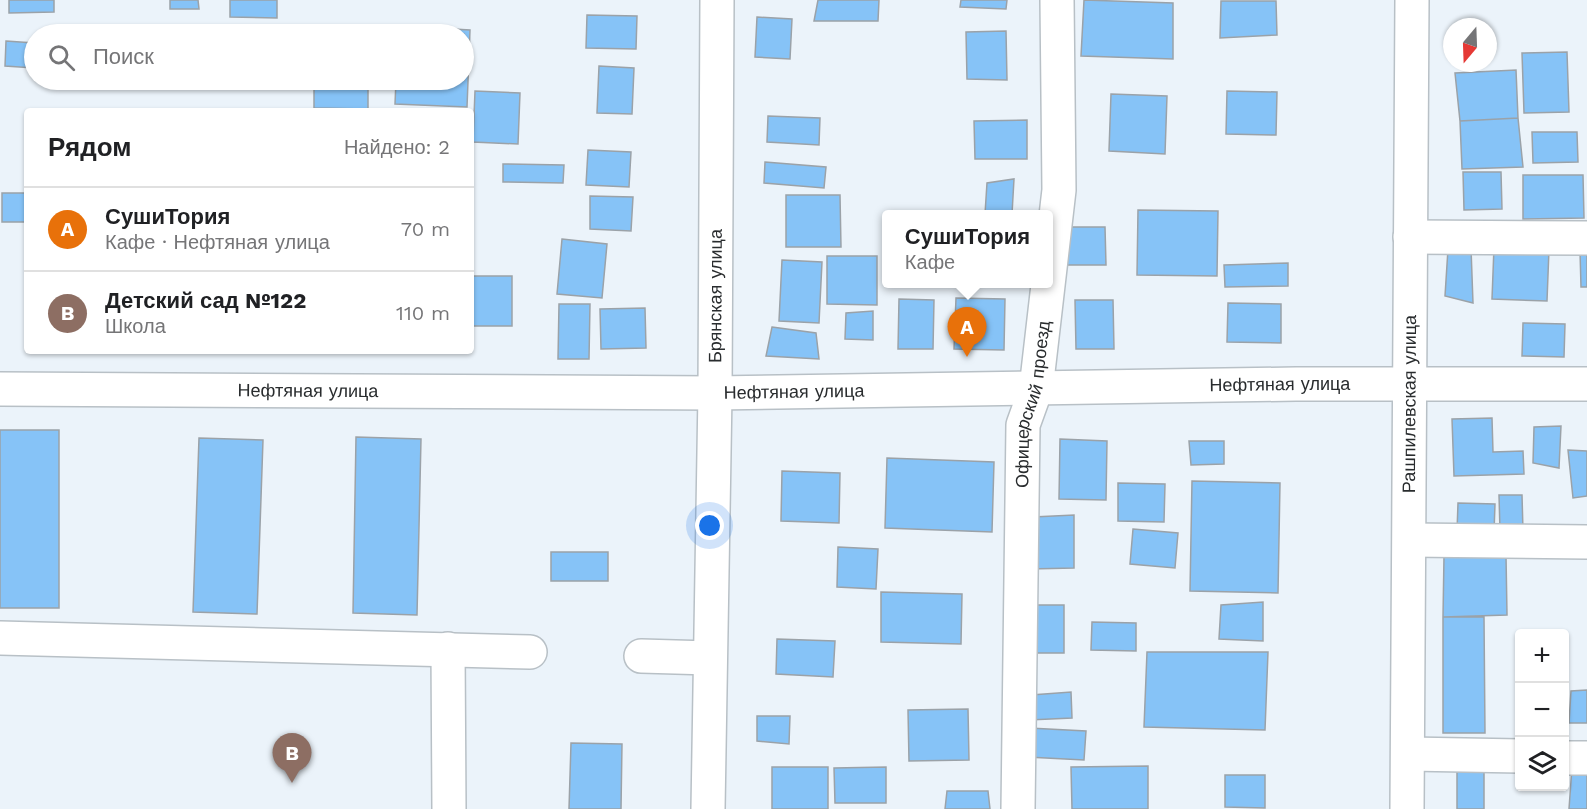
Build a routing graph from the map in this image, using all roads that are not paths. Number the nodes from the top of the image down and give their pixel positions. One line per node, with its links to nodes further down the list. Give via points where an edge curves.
1 (717, 0): 12 (street, Брянская улица)
2 (1057, 0): 6 (street, Офицерский проезд, via 1059,190)
3 (1412, 0): 4 (street, Рашпилевская улица)
4 (1410, 237): 5 (street); 8 (street, Рашпилевская улица)
5 (1587, 238)
6 (1053, 242)
7 (1048, 288): 11 (street, Офицерский проезд)
8 (1411, 383): 9 (street, Нефтяная улица); 11 (street, Нефтяная улица); 13 (street, Рашпилевская улица)
9 (1587, 384)
10 (0, 389): 12 (street, Нефтяная улица)
11 (1036, 389): 12 (street, Нефтяная улица); 26 (street, Офицерский проезд, via 1023,425)
12 (715, 393): 19 (street, Брянская улица)
13 (1410, 540): 14 (street); 20 (street, Рашпилевская улица)
14 (1587, 542)
15 (0, 638): 16 (street)
16 (448, 649): 17 (street); 24 (street)
17 (530, 652)
18 (641, 656): 19 (street)
19 (710, 658): 25 (street, Брянская улица)
20 (1409, 754): 21 (street); 27 (street, Рашпилевская улица)
21 (1515, 756)
22 (1569, 758): 23 (street)
23 (1587, 758)
24 (449, 809)
25 (708, 809)
26 (1018, 809)
27 (1407, 809)

